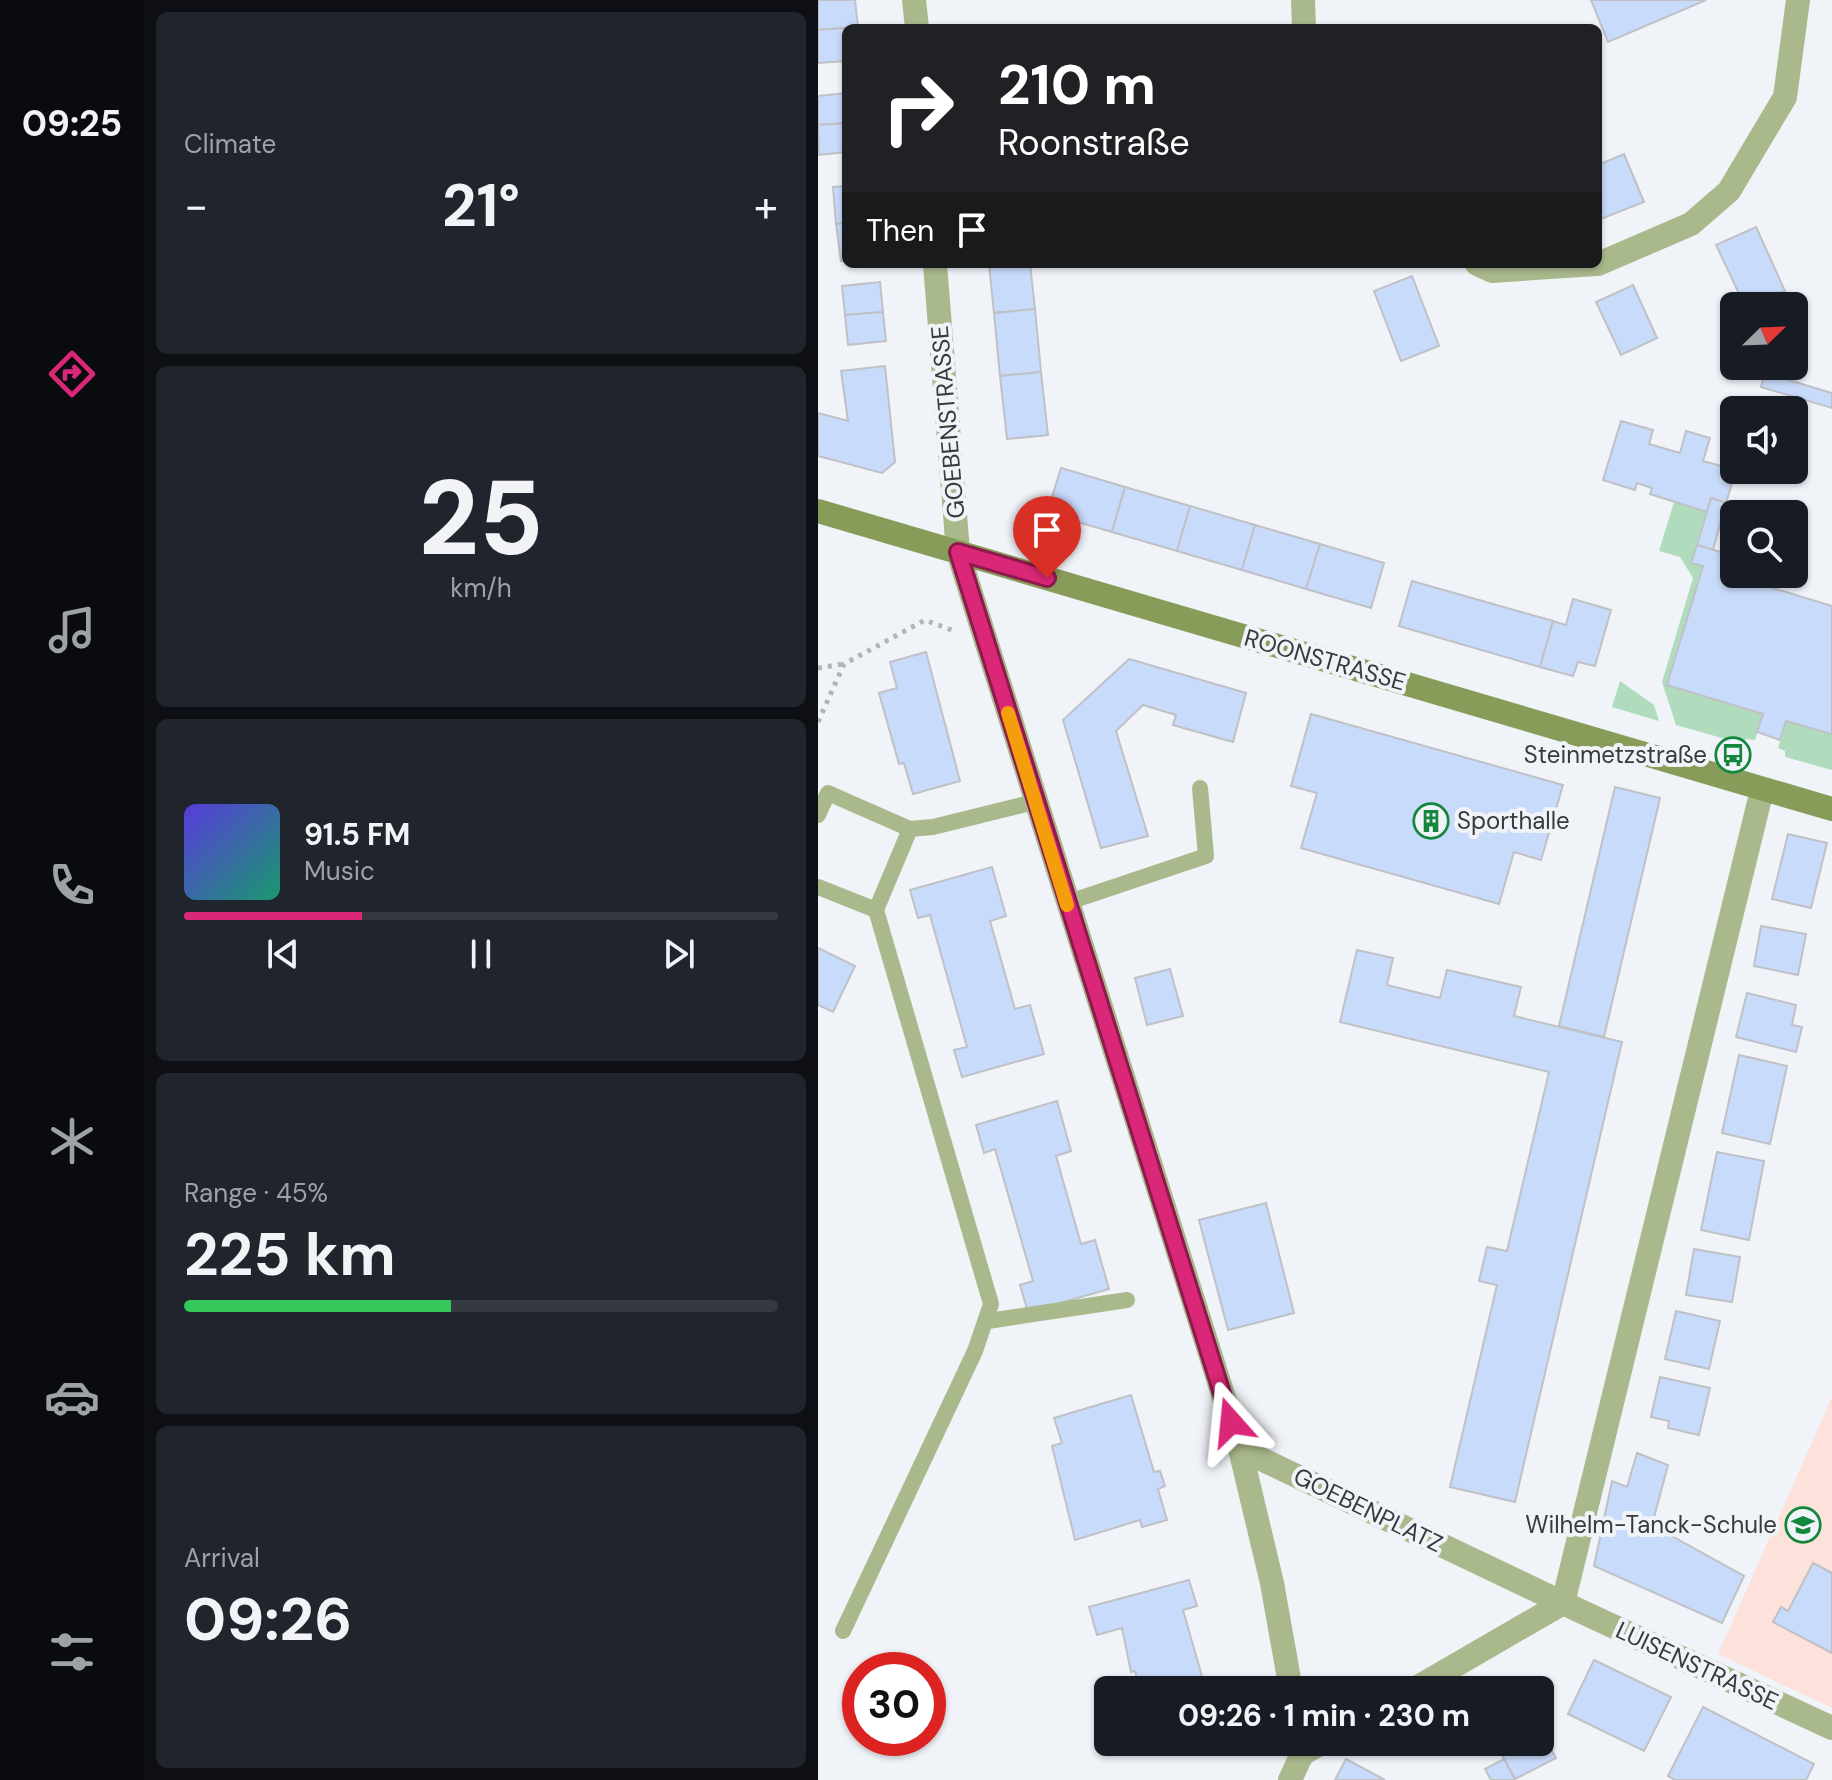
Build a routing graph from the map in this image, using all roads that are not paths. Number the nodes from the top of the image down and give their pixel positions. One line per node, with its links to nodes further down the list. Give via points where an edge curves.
1 (914, 0): 4 (street)
2 (1303, 0): 5 (street)
3 (1798, 0): 6 (street, via 1785,97 1729,191 1691,224)
4 (917, 24)
5 (1304, 24)
6 (1602, 262)
7 (935, 268): 11 (street, GOEBENSTRASSE)
8 (1486, 268): 9 (street)
9 (1537, 268)
10 (818, 511): 11 (street, ROONSTRASSE)
11 (958, 552): 13 (street, ROONSTRASSE); 14 (street, GOEBENSTRASSE)
12 (1200, 788): 19 (lane, via 1206,856)
13 (1762, 790): 15 (street, ROONSTRASSE); 24 (street)
14 (1034, 802): 17 (lane); 19 (street, GOEBENSTRASSE)
15 (1832, 809)
16 (818, 815): 17 (lane, via 828,793)
17 (910, 829): 20 (lane)
18 (818, 887): 20 (lane)
19 (1066, 903): 23 (street, GOEBENSTRASSE)
20 (876, 910): 22 (lane, via 991,1304)
21 (1127, 1300): 22 (lane)
22 (988, 1321): 25 (lane)
23 (1240, 1449): 24 (street, GOEBENPLATZ); 26 (street)
24 (1563, 1603): 27 (street); 28 (street, LUISENSTRASSE)
25 (843, 1631)
26 (1289, 1676)
27 (1437, 1676)
28 (1832, 1728)
29 (1298, 1756): 30 (street)
30 (1290, 1780)

